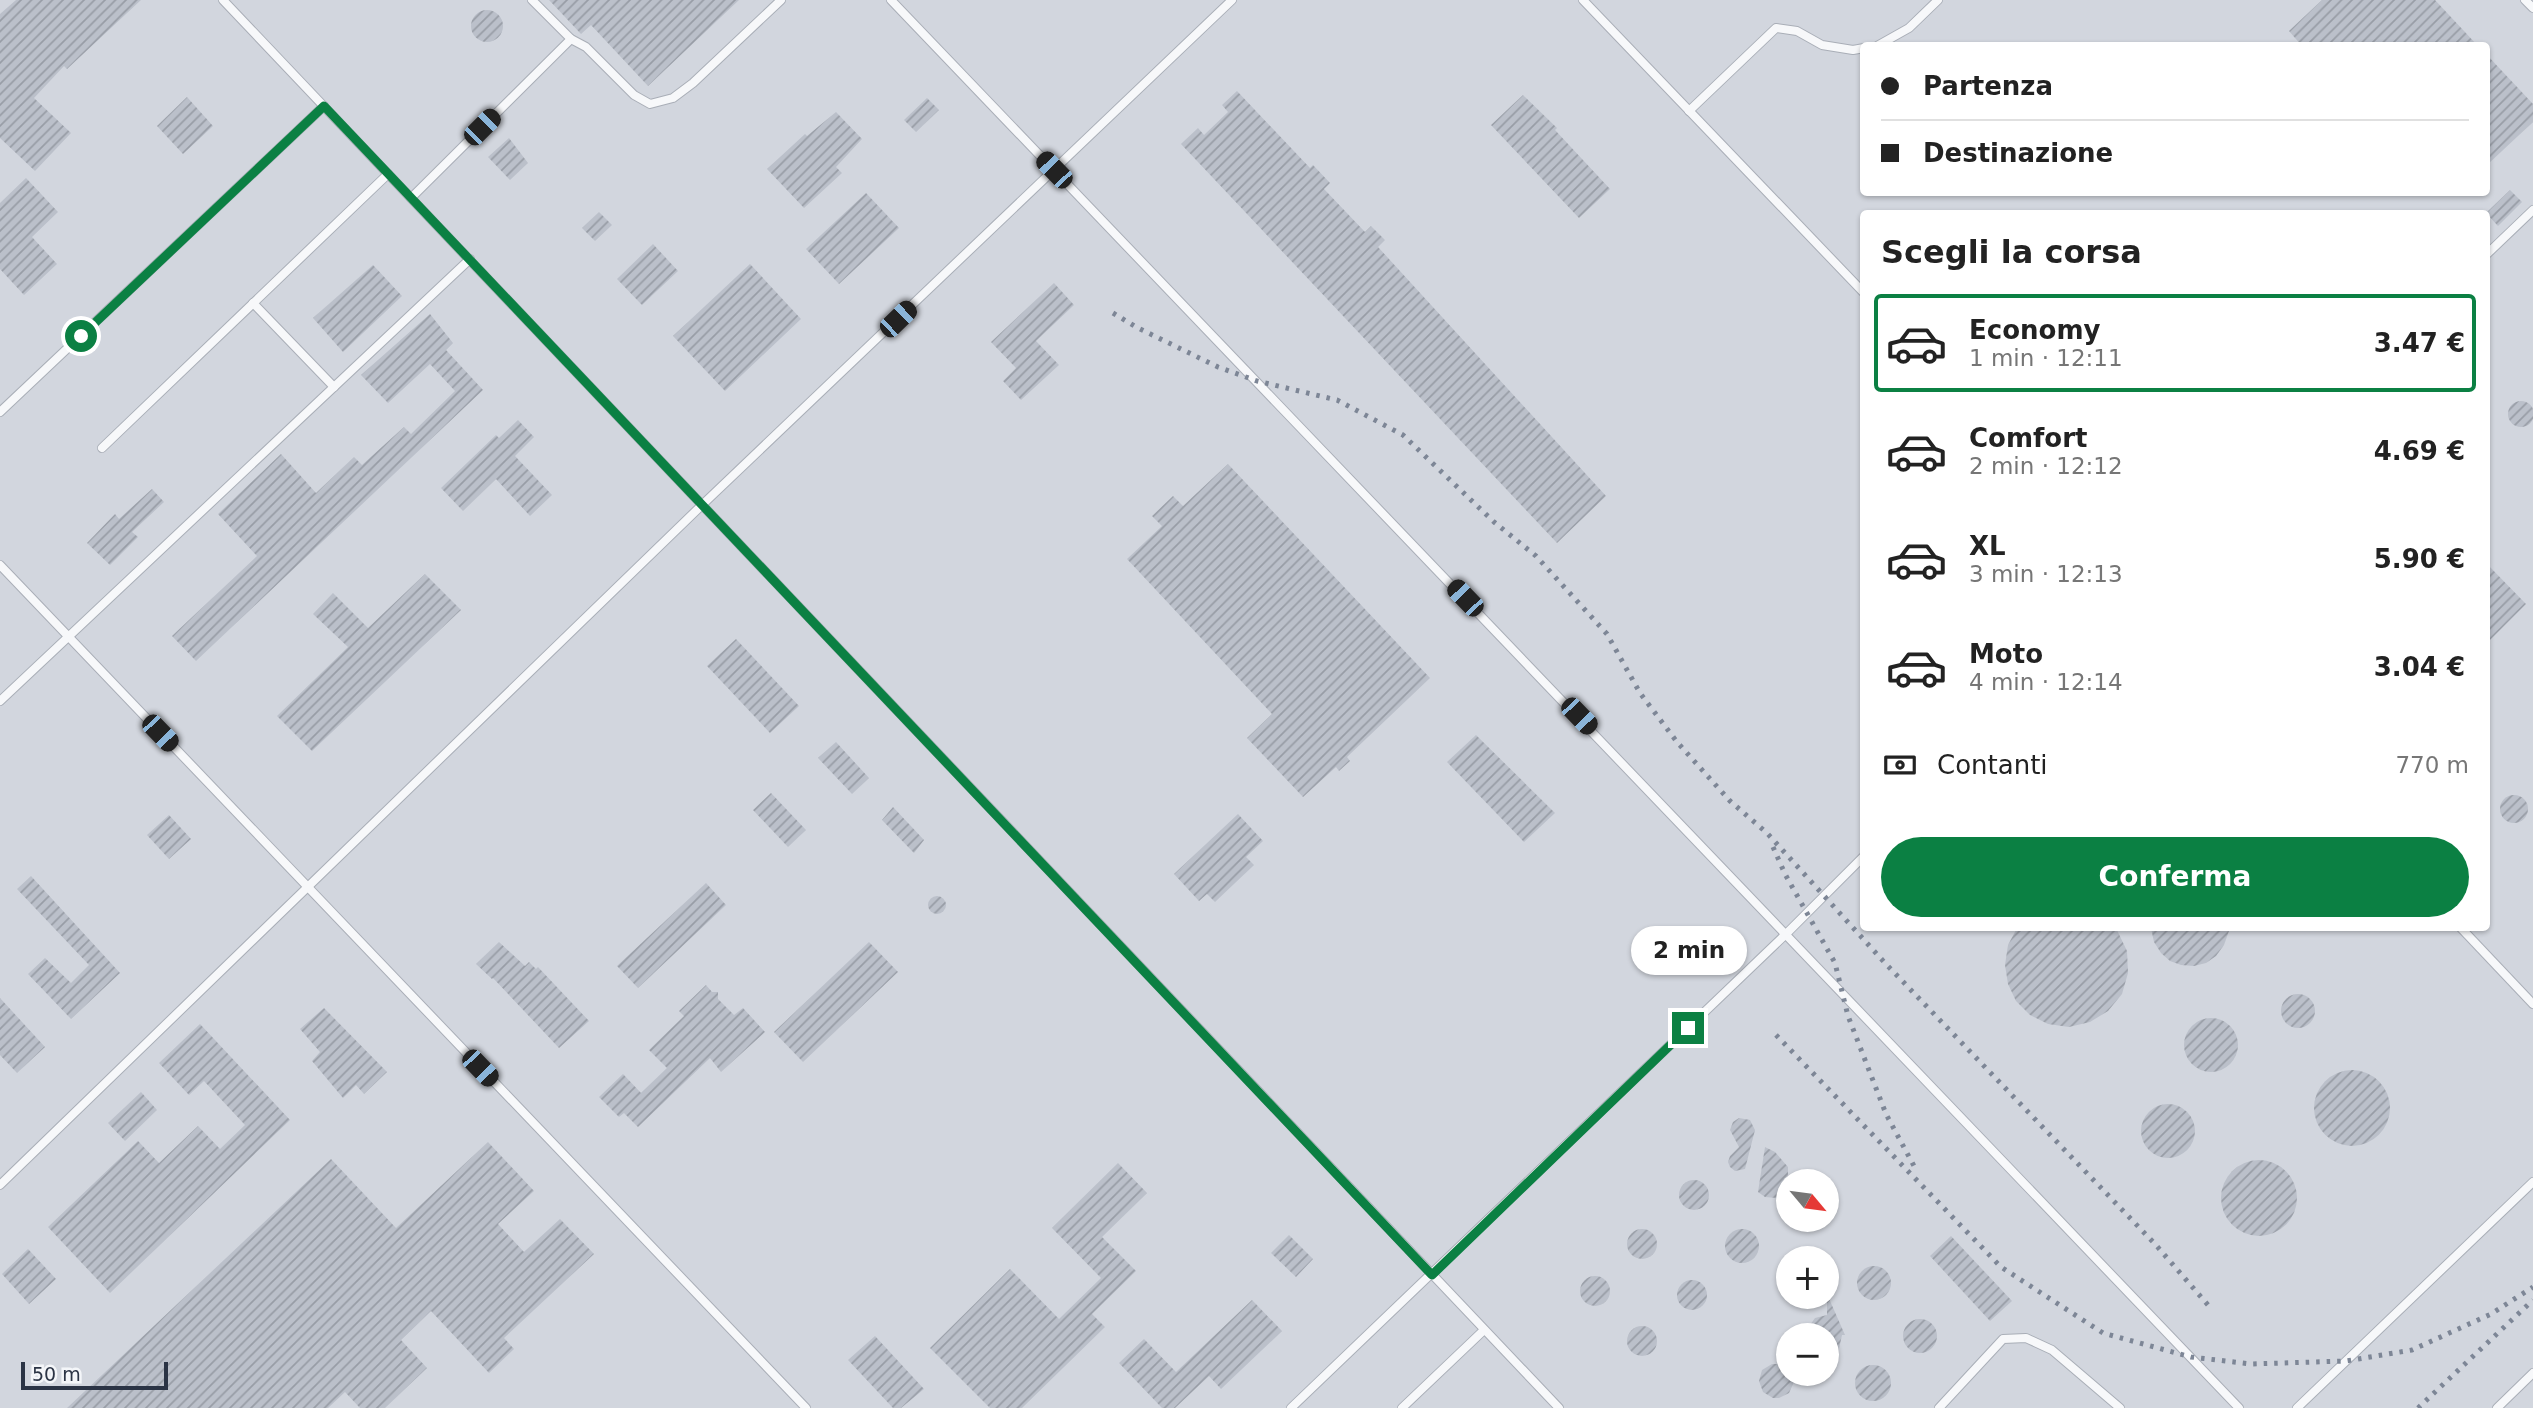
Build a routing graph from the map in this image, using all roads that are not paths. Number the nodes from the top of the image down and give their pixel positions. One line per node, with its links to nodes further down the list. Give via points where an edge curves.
1 (223, 0): 13 (lane)
2 (532, 0): 10 (lane)
3 (781, 0): 10 (lane, via 693,83 673,98 650,104 634,95 586,47)
4 (891, 0): 15 (lane)
5 (1231, 0): 15 (lane)
6 (1583, 0): 14 (lane)
7 (1938, 0): 11 (lane, via 1909,28)
8 (2525, 0): 9 (lane)
9 (2533, 8)
10 (570, 39): 17 (lane)
11 (1884, 42)
12 (1860, 49): 14 (lane, via 1822,45 1797,31 1776,28)
13 (324, 106): 16 (lane); 24 (lane)
14 (1689, 111): 21 (lane)
15 (1054, 170): 26 (lane); 33 (lane)
16 (388, 174): 17 (lane); 22 (lane)
17 (411, 198): 20 (lane)
18 (2533, 210): 19 (lane)
19 (2490, 251)
20 (470, 259): 23 (lane); 26 (lane)
21 (1860, 289)
22 (253, 303): 23 (lane); 25 (lane)
23 (334, 387): 28 (lane)
24 (0, 412)
25 (102, 448)
26 (702, 505): 31 (lane); 37 (lane)
27 (0, 565): 28 (lane)
28 (68, 636): 29 (lane); 31 (lane)
29 (0, 701)
30 (1860, 860): 33 (lane)
31 (308, 888): 36 (lane); 40 (lane)
32 (2464, 931): 34 (lane)
33 (1787, 933): 37 (lane); 46 (lane)
34 (2533, 1004)
35 (2533, 1182): 47 (lane)
36 (0, 1185)
37 (1432, 1275): 38 (lane); 41 (lane)
38 (1484, 1330): 42 (lane); 43 (lane)
39 (2533, 1373): 48 (lane)
40 (806, 1408)
41 (1291, 1408)
42 (1402, 1408)
43 (1559, 1408)
44 (1939, 1408): 45 (lane, via 2003,1339 2026,1338 2052,1350)
45 (2120, 1408)
46 (2239, 1408)
47 (2297, 1408)
48 (2497, 1408)

